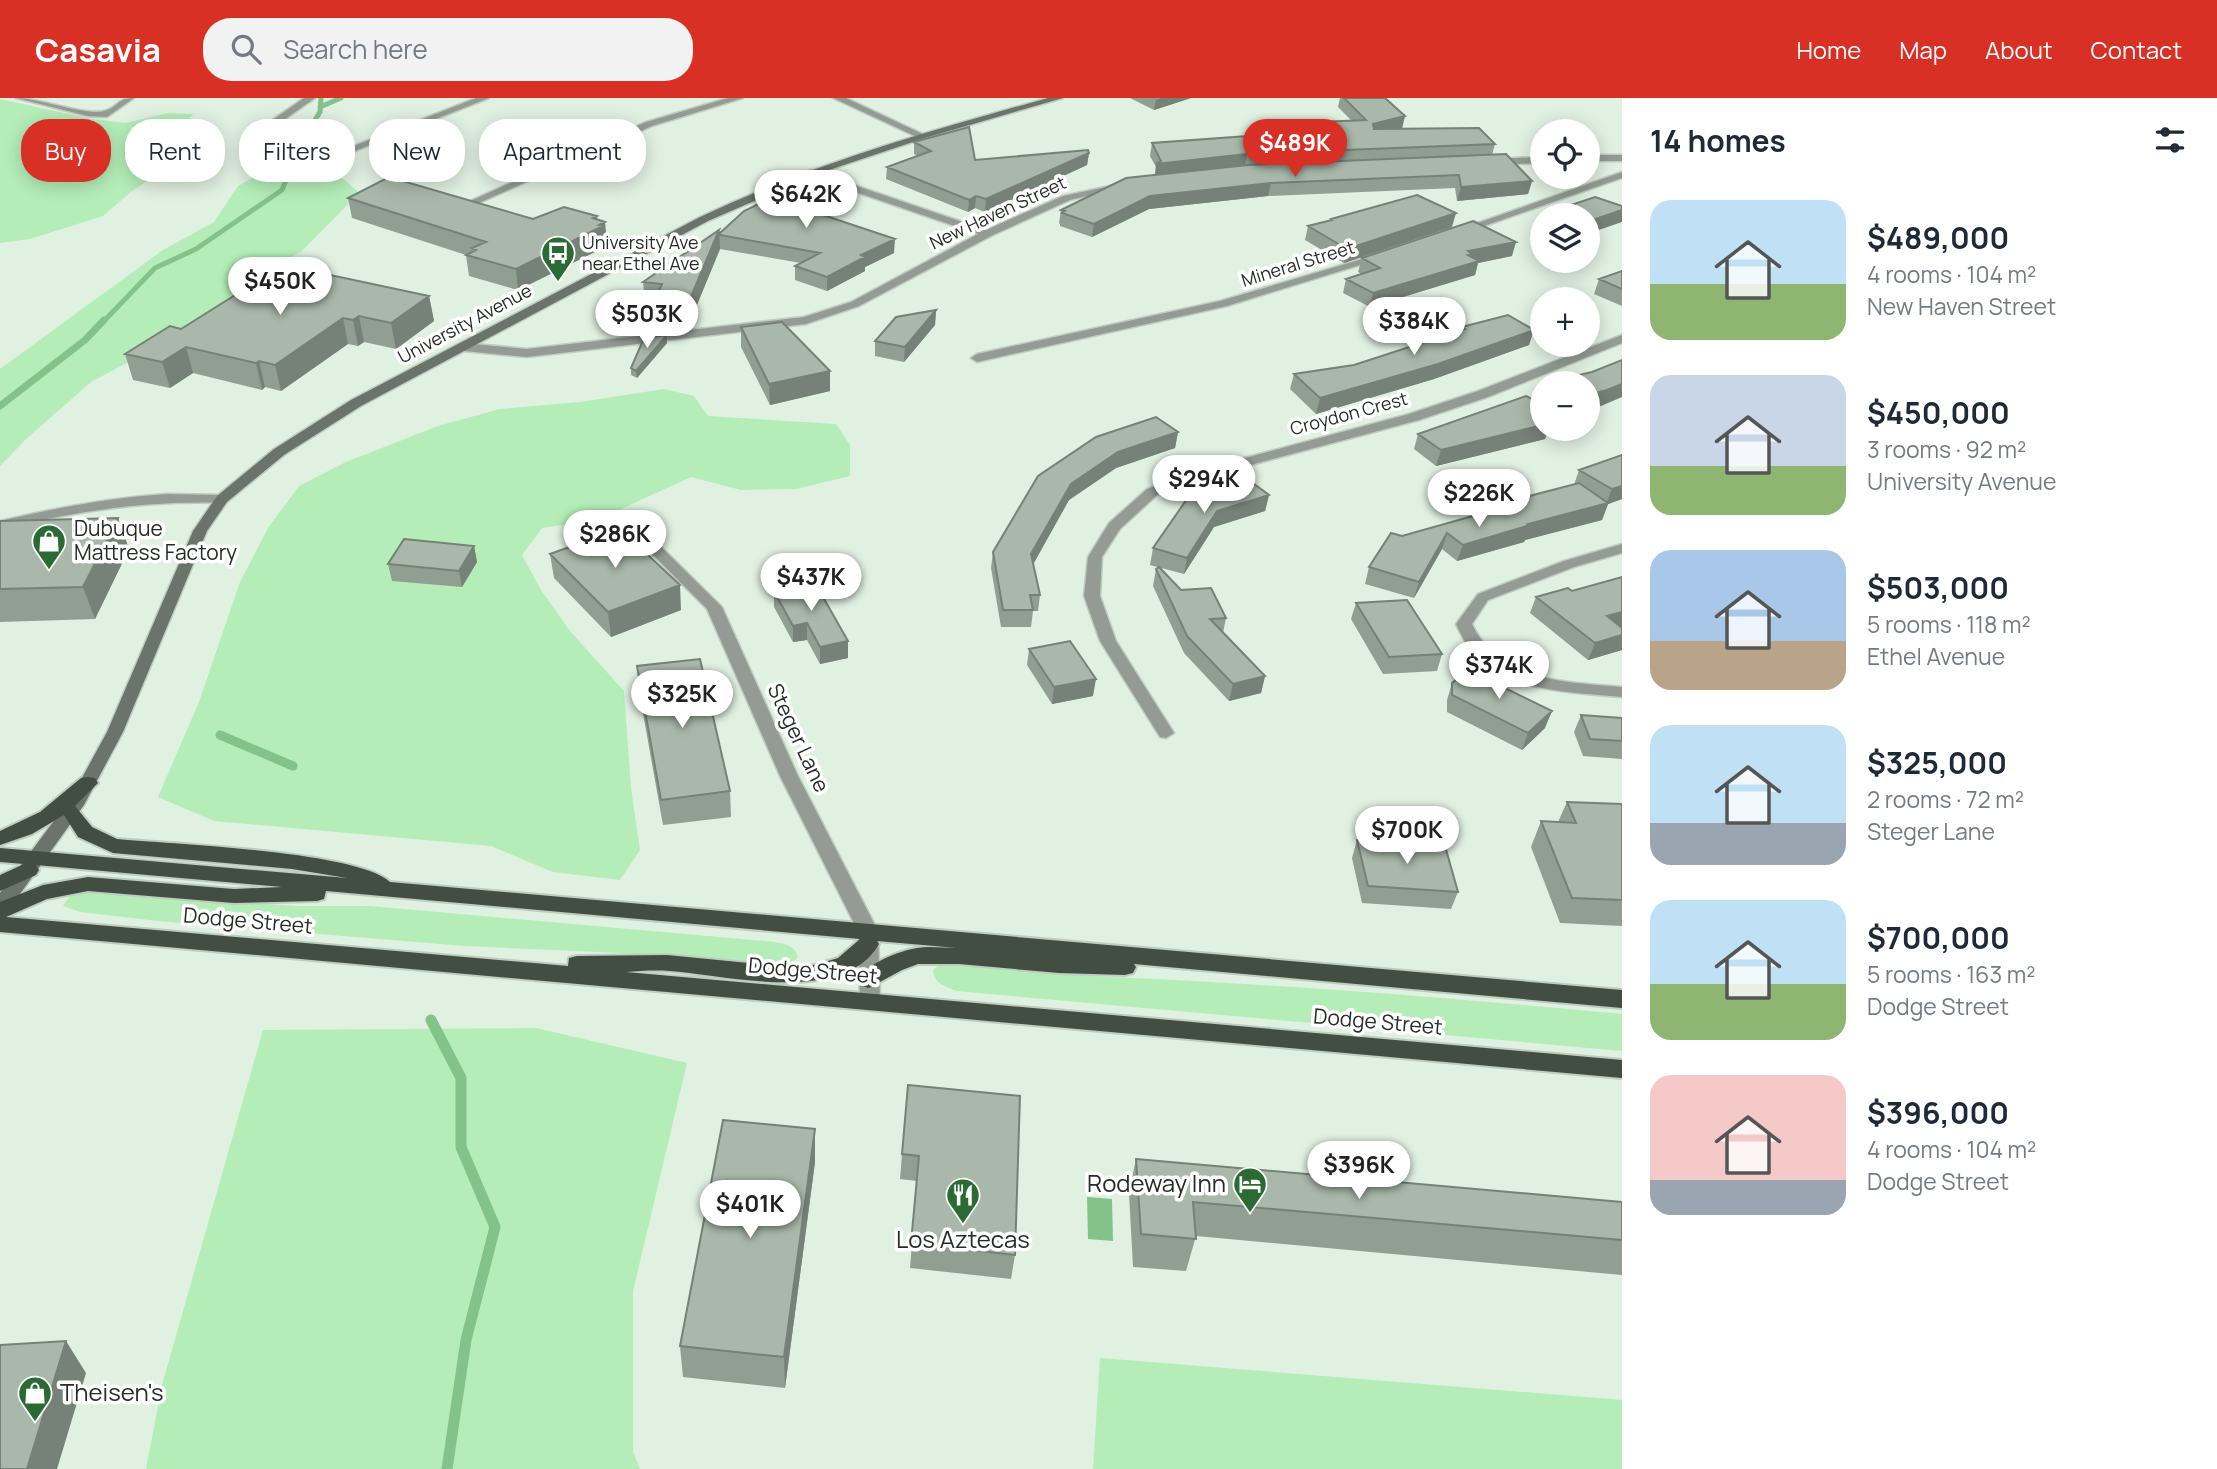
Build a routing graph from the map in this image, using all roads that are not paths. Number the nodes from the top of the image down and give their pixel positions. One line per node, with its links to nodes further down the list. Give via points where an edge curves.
1 (21, 98): 2 (street, via 107,114)
2 (129, 98)
3 (310, 98): 8 (street)
4 (484, 98): 10 (street)
5 (738, 98): 18 (street, via 649,124)
6 (838, 98): 9 (street)
7 (1058, 98): 9 (main road, University Avenue)
8 (280, 119)
9 (922, 136): 15 (main road, University Avenue)
10 (355, 148)
11 (1600, 158): 12 (street)
12 (1622, 158)
13 (1530, 160): 14 (street)
14 (1482, 162)
15 (810, 173): 19 (street); 23 (main road, University Avenue, via 704,219)
16 (1622, 175): 20 (street)
17 (1138, 183): 19 (street, New Haven Street, via 1067,198)
18 (475, 201)
19 (987, 234): 23 (street, New Haven Street, via 855,303 806,320 527,353)
20 (1441, 237)
21 (1390, 253): 24 (street, Mineral Street, via 1223,304)
22 (1622, 339): 30 (street, Croydon Crest, via 1413,417 1201,474 1152,492 1114,526 1095,557 1092,596 1108,641)
23 (464, 347): 25 (main road, University Avenue, via 324,421)
24 (977, 358)
25 (222, 499): 27 (street, via 158,497 114,502); 31 (main road, University Avenue, via 200,531 115,732)
26 (629, 523): 40 (street, Steger Lane, via 715,607 789,776)
27 (0, 525)
28 (1622, 548): 29 (street, via 1483,597 1464,624 1475,646 1505,670 1556,687)
29 (1622, 692)
30 (1166, 733)
31 (88, 783): 32 (main road, University Avenue); 33 (highway, via 64,807 27,829)
32 (71, 811): 35 (main road, University Avenue); 37 (highway, via 85,832 113,846 313,865 358,873)
33 (0, 838)
34 (0, 855): 35 (highway, Dodge Street)
35 (33, 864): 36 (highway); 37 (highway, Dodge Street); 38 (main road, University Avenue)
36 (0, 884)
37 (392, 890): 38 (highway, via 234,896 88,884 43,892); 40 (highway, Dodge Street)
38 (0, 909)
39 (0, 924): 42 (highway, Dodge Street)
40 (868, 937): 41 (highway, Dodge Street); 42 (highway, via 845,964 814,973 788,975 667,963); 43 (street, Steger Lane)
41 (1213, 964): 43 (highway, via 1059,965 917,956 883,970); 44 (highway, Dodge Street)
42 (509, 969): 43 (highway, Dodge Street)
43 (869, 990): 45 (highway, Dodge Street)
44 (1622, 999)
45 (1622, 1069)

